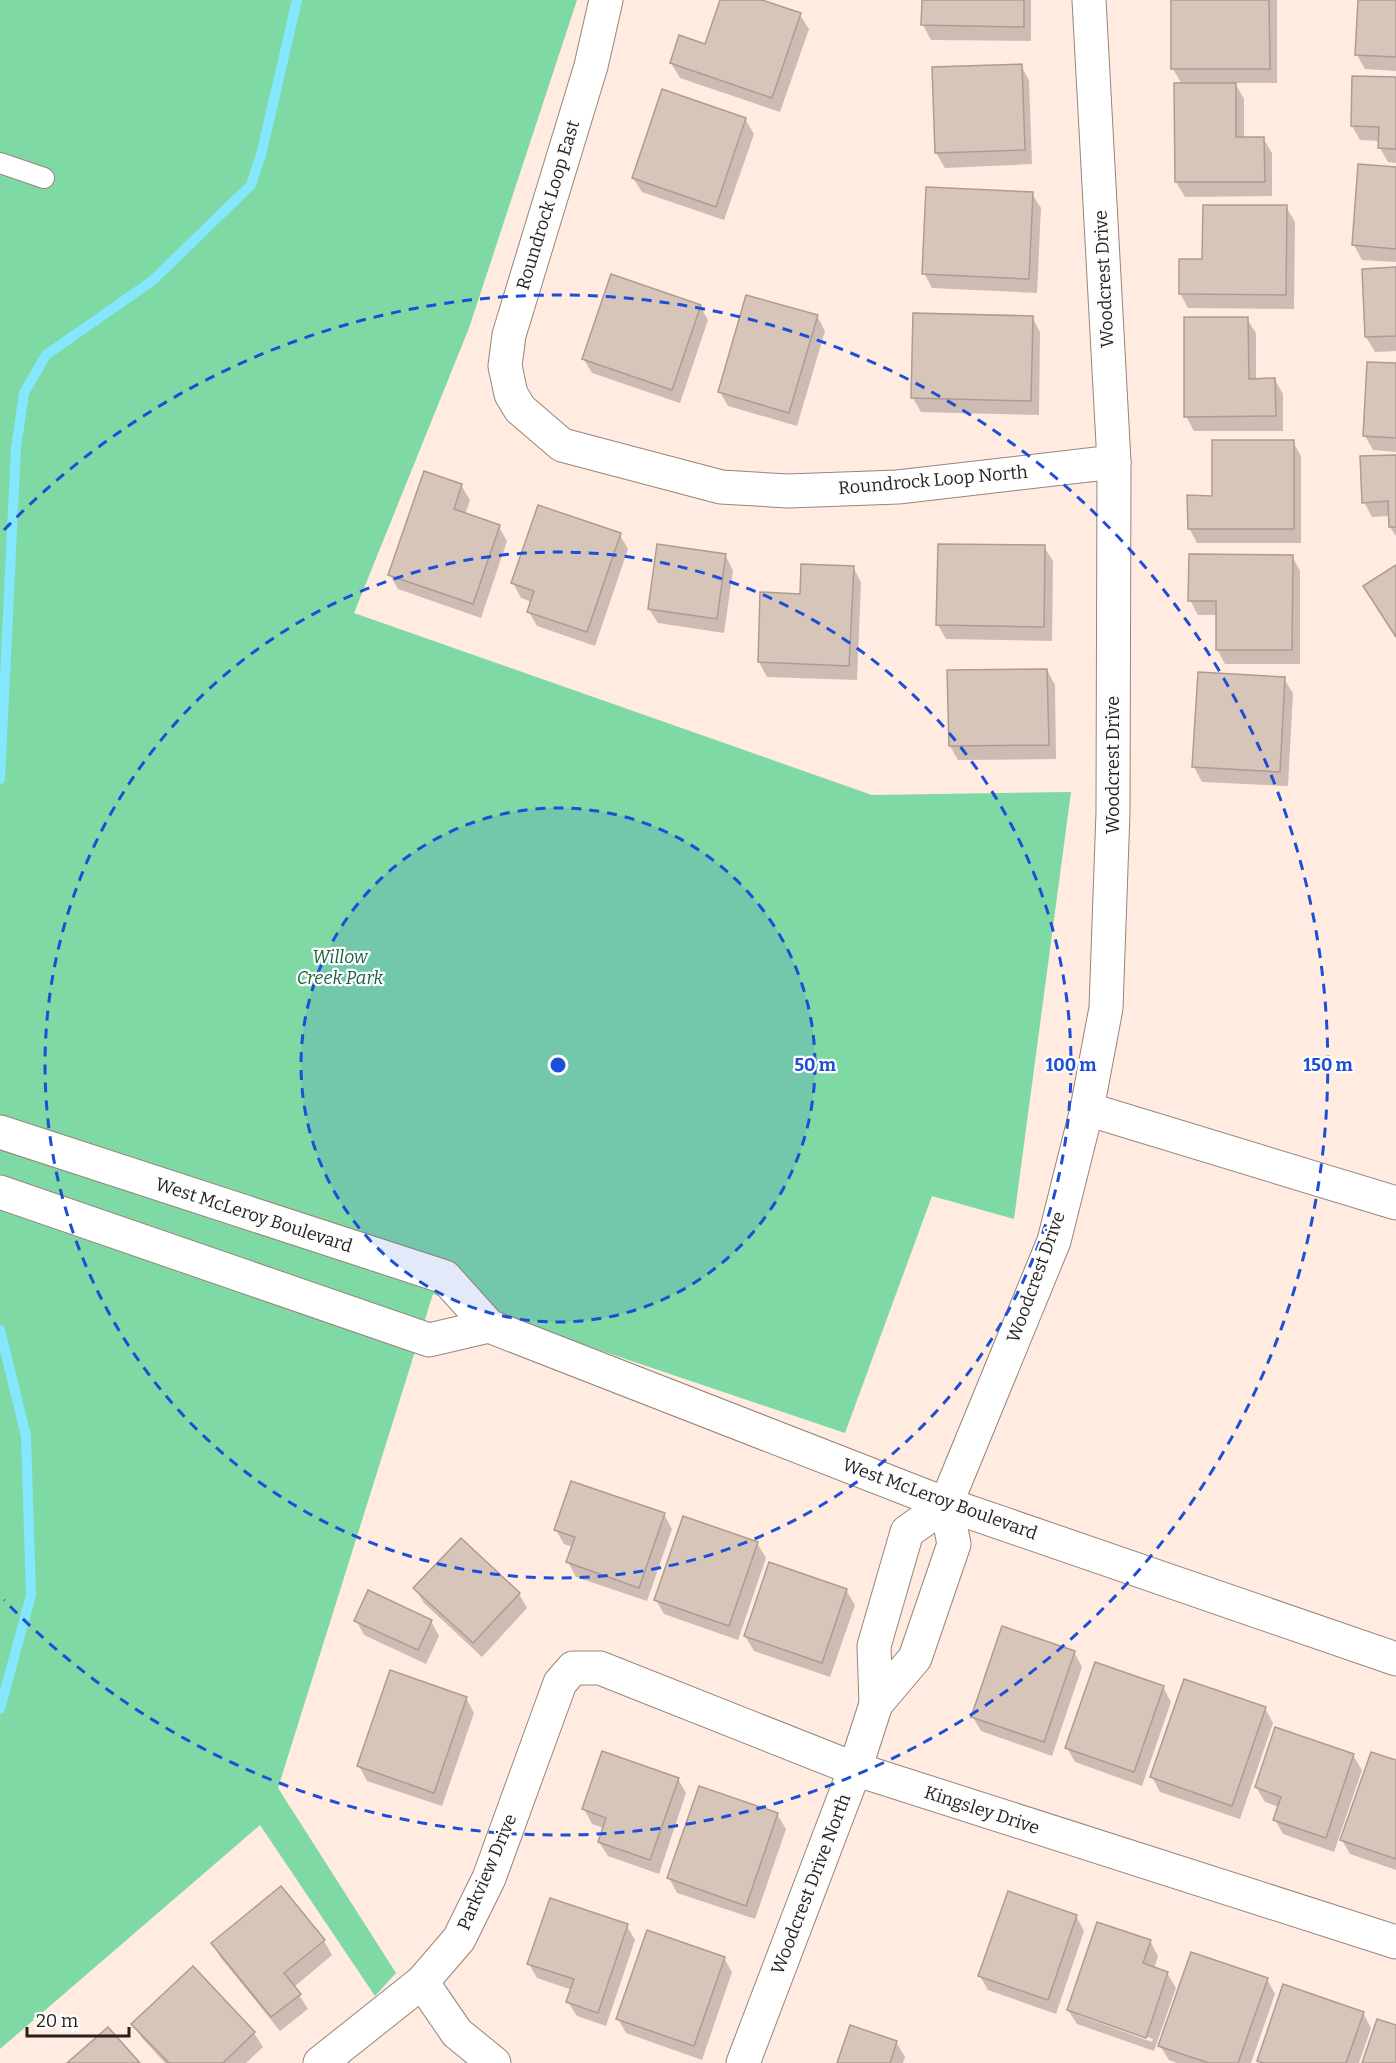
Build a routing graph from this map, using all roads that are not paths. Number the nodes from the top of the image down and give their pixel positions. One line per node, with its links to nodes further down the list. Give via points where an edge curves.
1 (606, 0): 5 (street, Roundrock Loop East, via 591,66 509,335 505,366 511,394)
2 (1089, 0): 6 (street, Woodcrest Drive)
3 (0, 163): 4 (lane)
4 (44, 178)
5 (520, 409): 6 (street, Roundrock Loop North, via 562,445 722,487 789,491 898,487)
6 (1114, 462): 7 (street, Woodcrest Drive, via 1113,812 1106,1008)
7 (1087, 1109): 10 (street); 12 (street, Woodcrest Drive, via 1054,1241)
8 (0, 1132): 11 (street, West McLeroy Boulevard, via 445,1277)
9 (0, 1192): 11 (street, via 429,1340)
10 (1396, 1203)
11 (489, 1326): 12 (street, West McLeroy Boulevard)
12 (946, 1504): 13 (street, West McLeroy Boulevard); 15 (street, Woodcrest Drive North, via 954,1544 915,1658); 15 (street, Woodcrest Drive North, via 907,1532 874,1646)
13 (1396, 1659)
14 (573, 1668): 16 (street, Kingsley Drive, via 600,1668); 18 (street, Parkview Drive, via 560,1683 489,1878 459,1939)
15 (876, 1704): 16 (street, Woodcrest Drive North)
16 (855, 1769): 17 (street, Kingsley Drive); 21 (street, Woodcrest Drive North)
17 (1396, 1942)
18 (422, 1982): 19 (street, Parkview Drive); 20 (street, via 457,2033)
19 (320, 2063)
20 (494, 2063)
21 (743, 2063)

